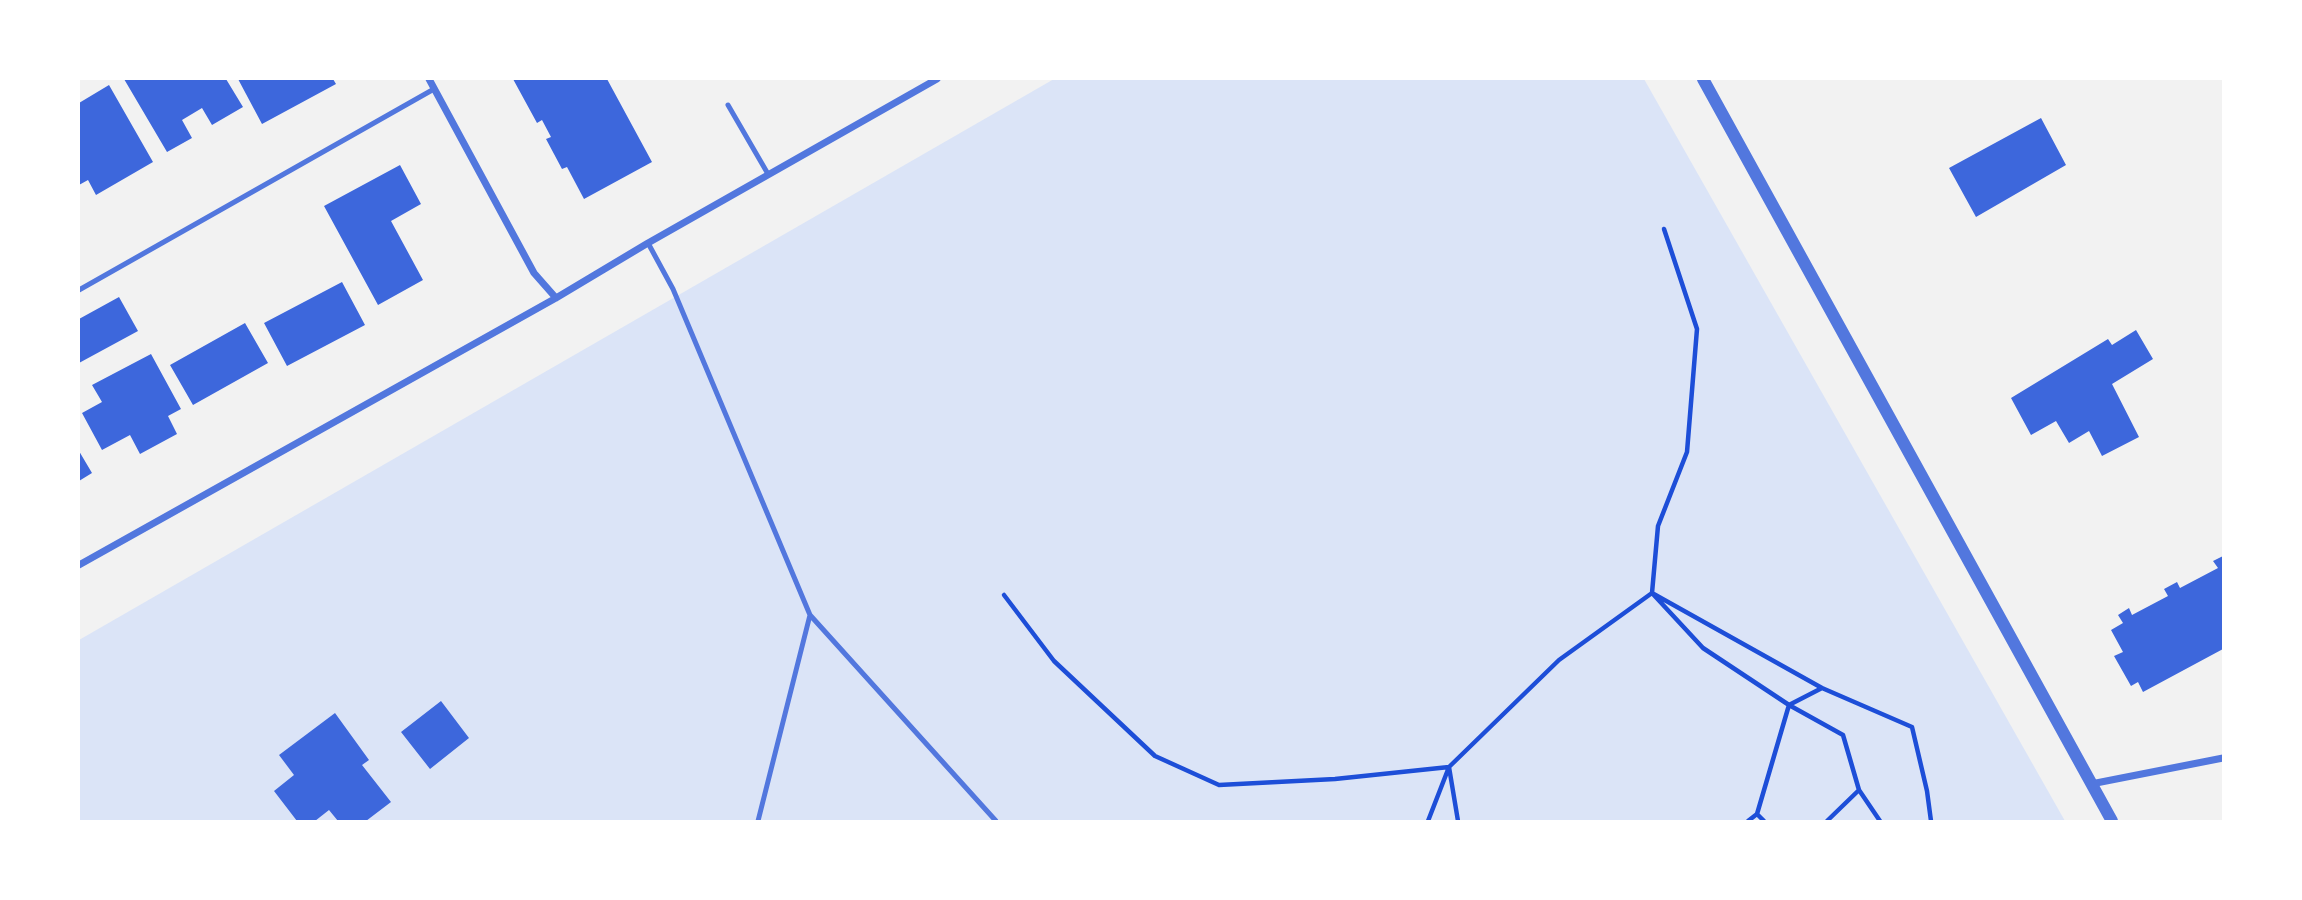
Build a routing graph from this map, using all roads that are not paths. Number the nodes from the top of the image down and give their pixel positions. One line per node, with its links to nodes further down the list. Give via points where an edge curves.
1 (429, 79): 4 (street)
2 (937, 79): 6 (street)
3 (1703, 79): 13 (street)
4 (434, 89): 8 (lane); 9 (street, via 534,273)
5 (728, 105): 6 (lane)
6 (768, 174): 7 (street)
7 (648, 243): 9 (street); 11 (lane, via 673,289)
8 (79, 290)
9 (556, 298): 10 (street)
10 (79, 565)
11 (810, 615): 14 (lane); 15 (lane)
12 (2223, 758): 13 (street)
13 (2091, 784): 16 (street)
14 (758, 821)
15 (996, 821)
16 (2112, 821)

